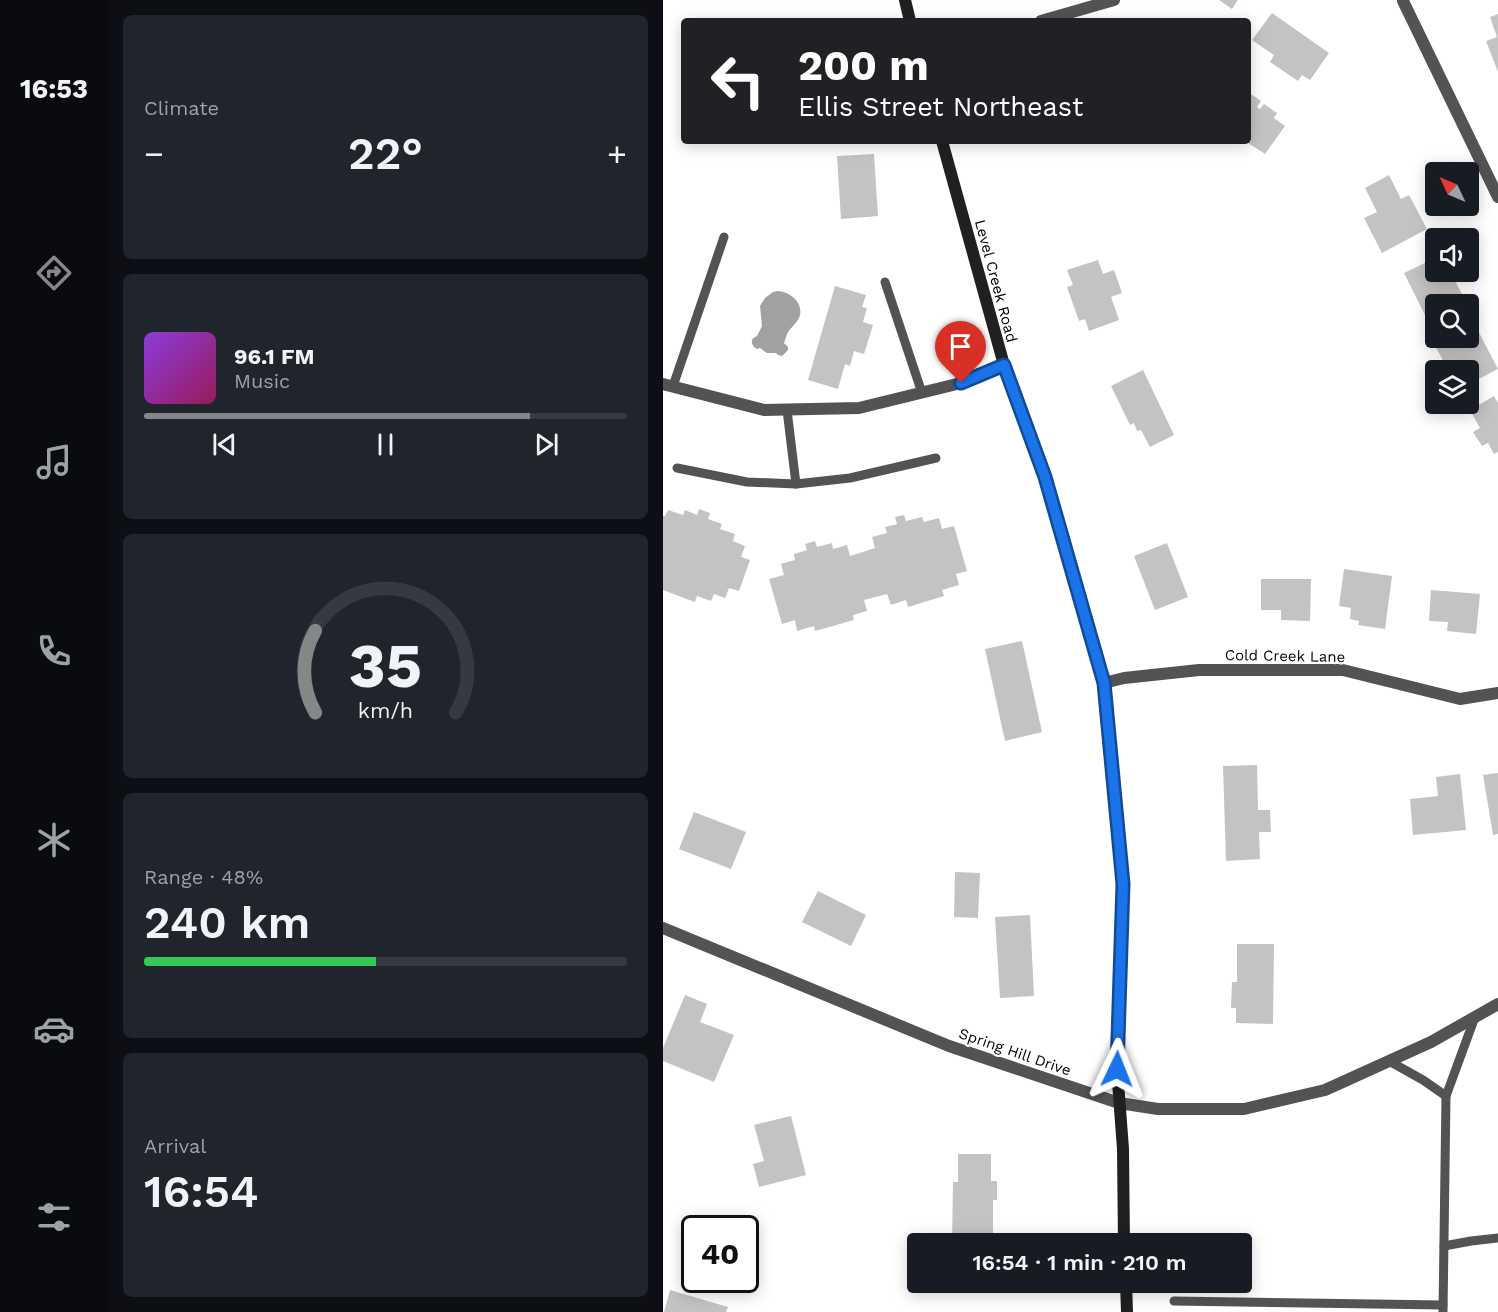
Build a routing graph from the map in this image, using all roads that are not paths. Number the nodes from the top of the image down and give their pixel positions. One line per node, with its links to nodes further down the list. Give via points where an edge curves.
1 (905, 0): 4 (street)
2 (1114, 0): 5 (street)
3 (1403, 1): 7 (street)
4 (909, 18)
5 (1051, 18)
6 (943, 144): 10 (street, Level Creek Road)
7 (1498, 197)
8 (724, 237): 11 (lane)
9 (885, 282): 12 (lane)
10 (1004, 365): 12 (street, via 961,383); 17 (street, Level Creek Road, via 1045,477)
11 (668, 385): 13 (street, via 764,410)
12 (922, 393): 13 (street, via 859,408)
13 (787, 410): 16 (lane)
14 (936, 458): 16 (lane, via 850,478)
15 (677, 468): 16 (lane, via 747,482)
16 (796, 484)
17 (1104, 683): 18 (street, Cold Creek Lane, via 1199,670 1343,670 1460,699); 24 (street, Level Creek Road, via 1123,884)
18 (1498, 693)
19 (663, 928): 24 (street, Spring Hill Drive, via 949,1046)
20 (1498, 1004): 21 (street, Spring Hill Drive)
21 (1475, 1017): 22 (street, Spring Hill Drive); 23 (lane)
22 (1389, 1061): 23 (lane); 24 (street, Spring Hill Drive, via 1325,1090 1244,1109 1158,1109)
23 (1446, 1096): 27 (lane)
24 (1119, 1103): 25 (street, Level Creek Road)
25 (1124, 1233)
26 (1498, 1238): 27 (lane)
27 (1444, 1246): 30 (lane)
28 (1126, 1293): 31 (street)
29 (1173, 1301): 30 (lane)
30 (1443, 1309)
31 (1127, 1312)

